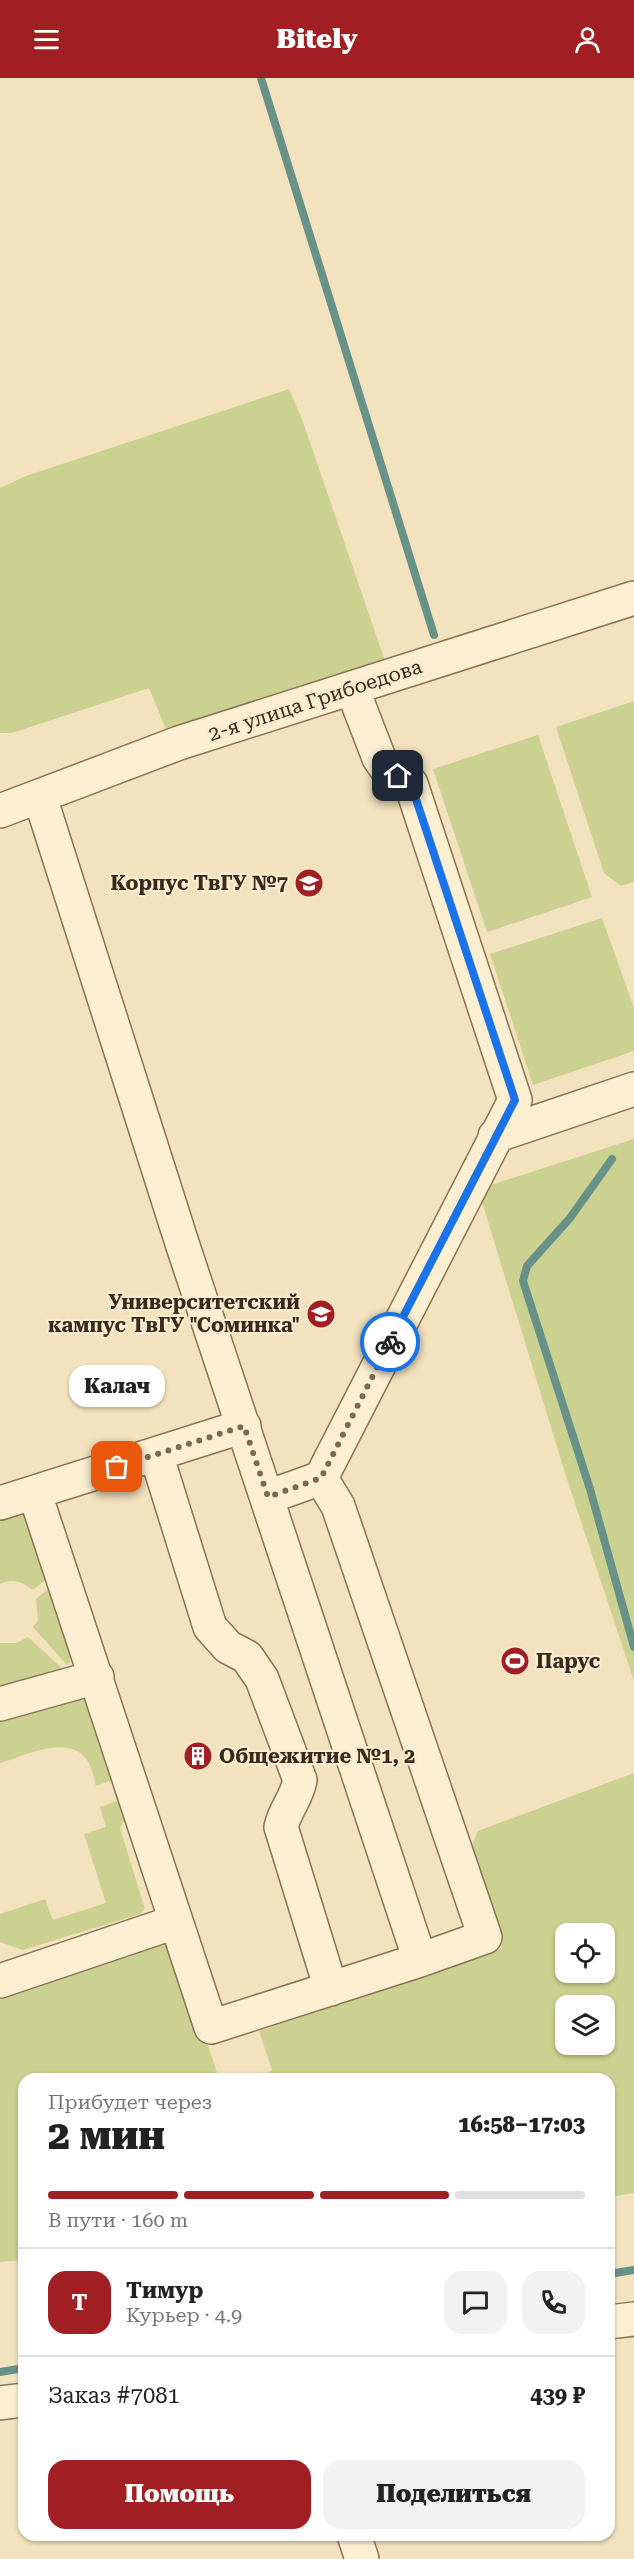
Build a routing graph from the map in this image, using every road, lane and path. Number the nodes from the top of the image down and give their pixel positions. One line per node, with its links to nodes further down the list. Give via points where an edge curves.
1 (634, 598): 2 (street, 2-я улица Грибоедова)
2 (352, 688): 3 (street, 2-я улица Грибоедова, via 179,743); 6 (street, via 379,758 386,768 411,784 515,1100)
3 (40, 797): 4 (street, 2-я улица Грибоедова); 7 (street)
4 (0, 811)
5 (634, 1089): 6 (street)
6 (495, 1136): 9 (street)
7 (244, 1426): 8 (street); 11 (street)
8 (156, 1454): 10 (street); 18 (street, via 210,1627 228,1647 247,1657 262,1679 300,1780 297,1797 285,1810 281,1827)
9 (321, 1478): 11 (street); 16 (street, via 346,1528 485,1937)
10 (35, 1494): 12 (street); 13 (street)
11 (268, 1497): 16 (street)
12 (0, 1503)
13 (97, 1677): 14 (street); 15 (street)
14 (0, 1704)
15 (175, 1922): 17 (street); 18 (street, via 210,2027)
16 (420, 1960): 18 (street)
17 (0, 1981)
18 (331, 1989)
19 (634, 2319): 20 (street)
20 (615, 2321)
21 (18, 2401): 22 (street)
22 (0, 2403)
23 (356, 2541): 24 (street)
24 (362, 2559)

